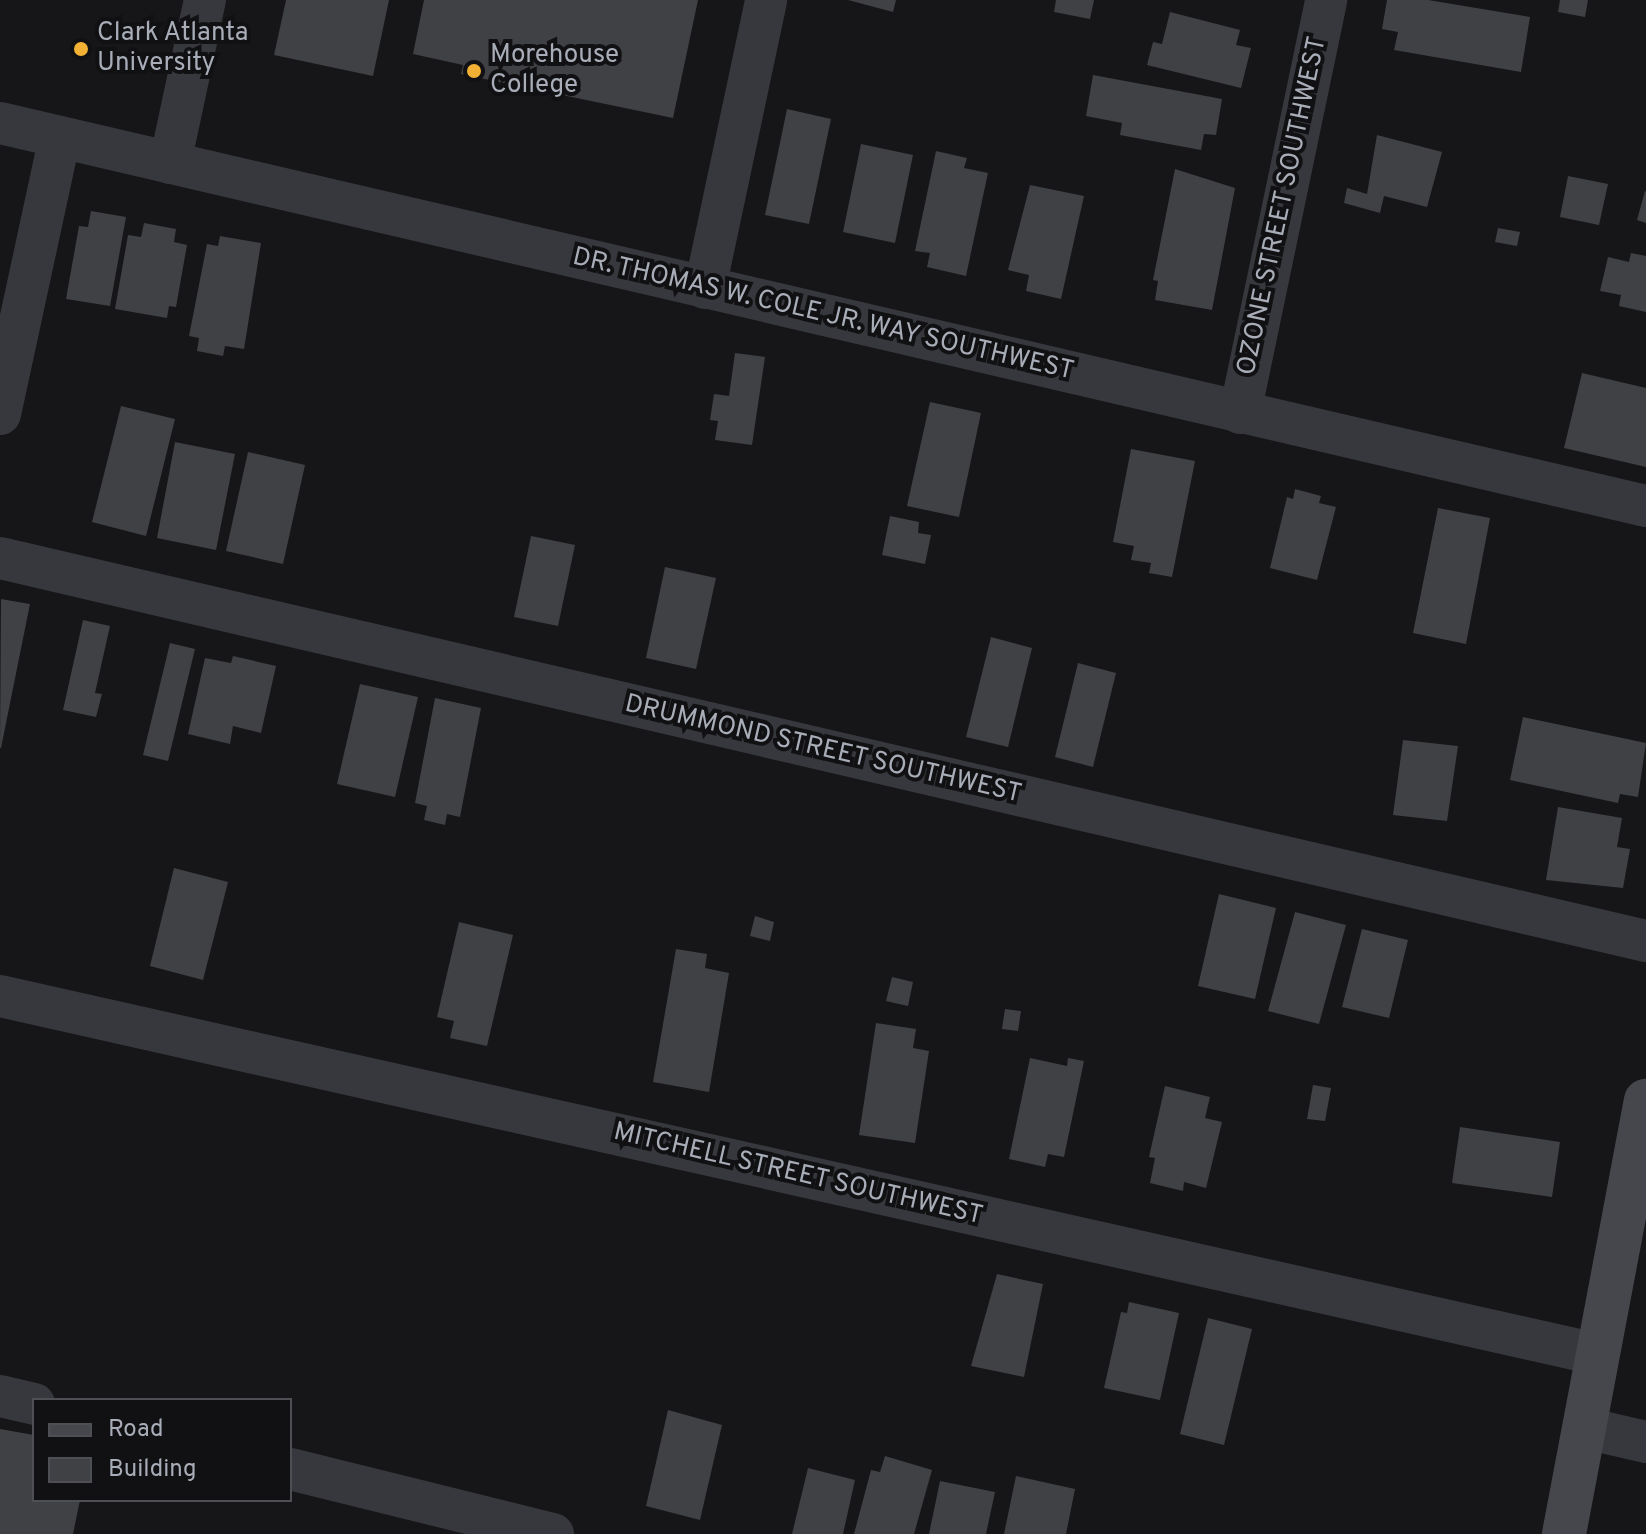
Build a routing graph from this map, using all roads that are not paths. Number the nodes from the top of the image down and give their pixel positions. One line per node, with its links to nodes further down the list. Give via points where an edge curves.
1 (205, 0): 6 (street)
2 (766, 0): 7 (street)
3 (1326, 0): 8 (street, OZONE STREET SOUTHWEST)
4 (0, 123): 5 (street, DR. THOMAS W. COLE JR. WAY SOUTHWEST)
5 (60, 137): 6 (street, DR. THOMAS W. COLE JR. WAY SOUTHWEST); 9 (street)
6 (170, 163): 7 (street, DR. THOMAS W. COLE JR. WAY SOUTHWEST)
7 (705, 288): 8 (street, DR. THOMAS W. COLE JR. WAY SOUTHWEST)
8 (1240, 413): 10 (street, DR. THOMAS W. COLE JR. WAY SOUTHWEST)
9 (0, 414)
10 (1646, 506)
11 (0, 558): 12 (street, DRUMMOND STREET SOUTHWEST)
12 (1646, 941)
13 (0, 996): 15 (street, MITCHELL STREET SOUTHWEST)
14 (1646, 1101): 15 (main road)
15 (1596, 1354): 18 (main road)
16 (0, 1396): 17 (street)
17 (32, 1404)
18 (1585, 1428): 19 (street); 22 (main road)
19 (1646, 1442)
20 (292, 1469): 21 (street)
21 (553, 1534)
22 (1564, 1534)

